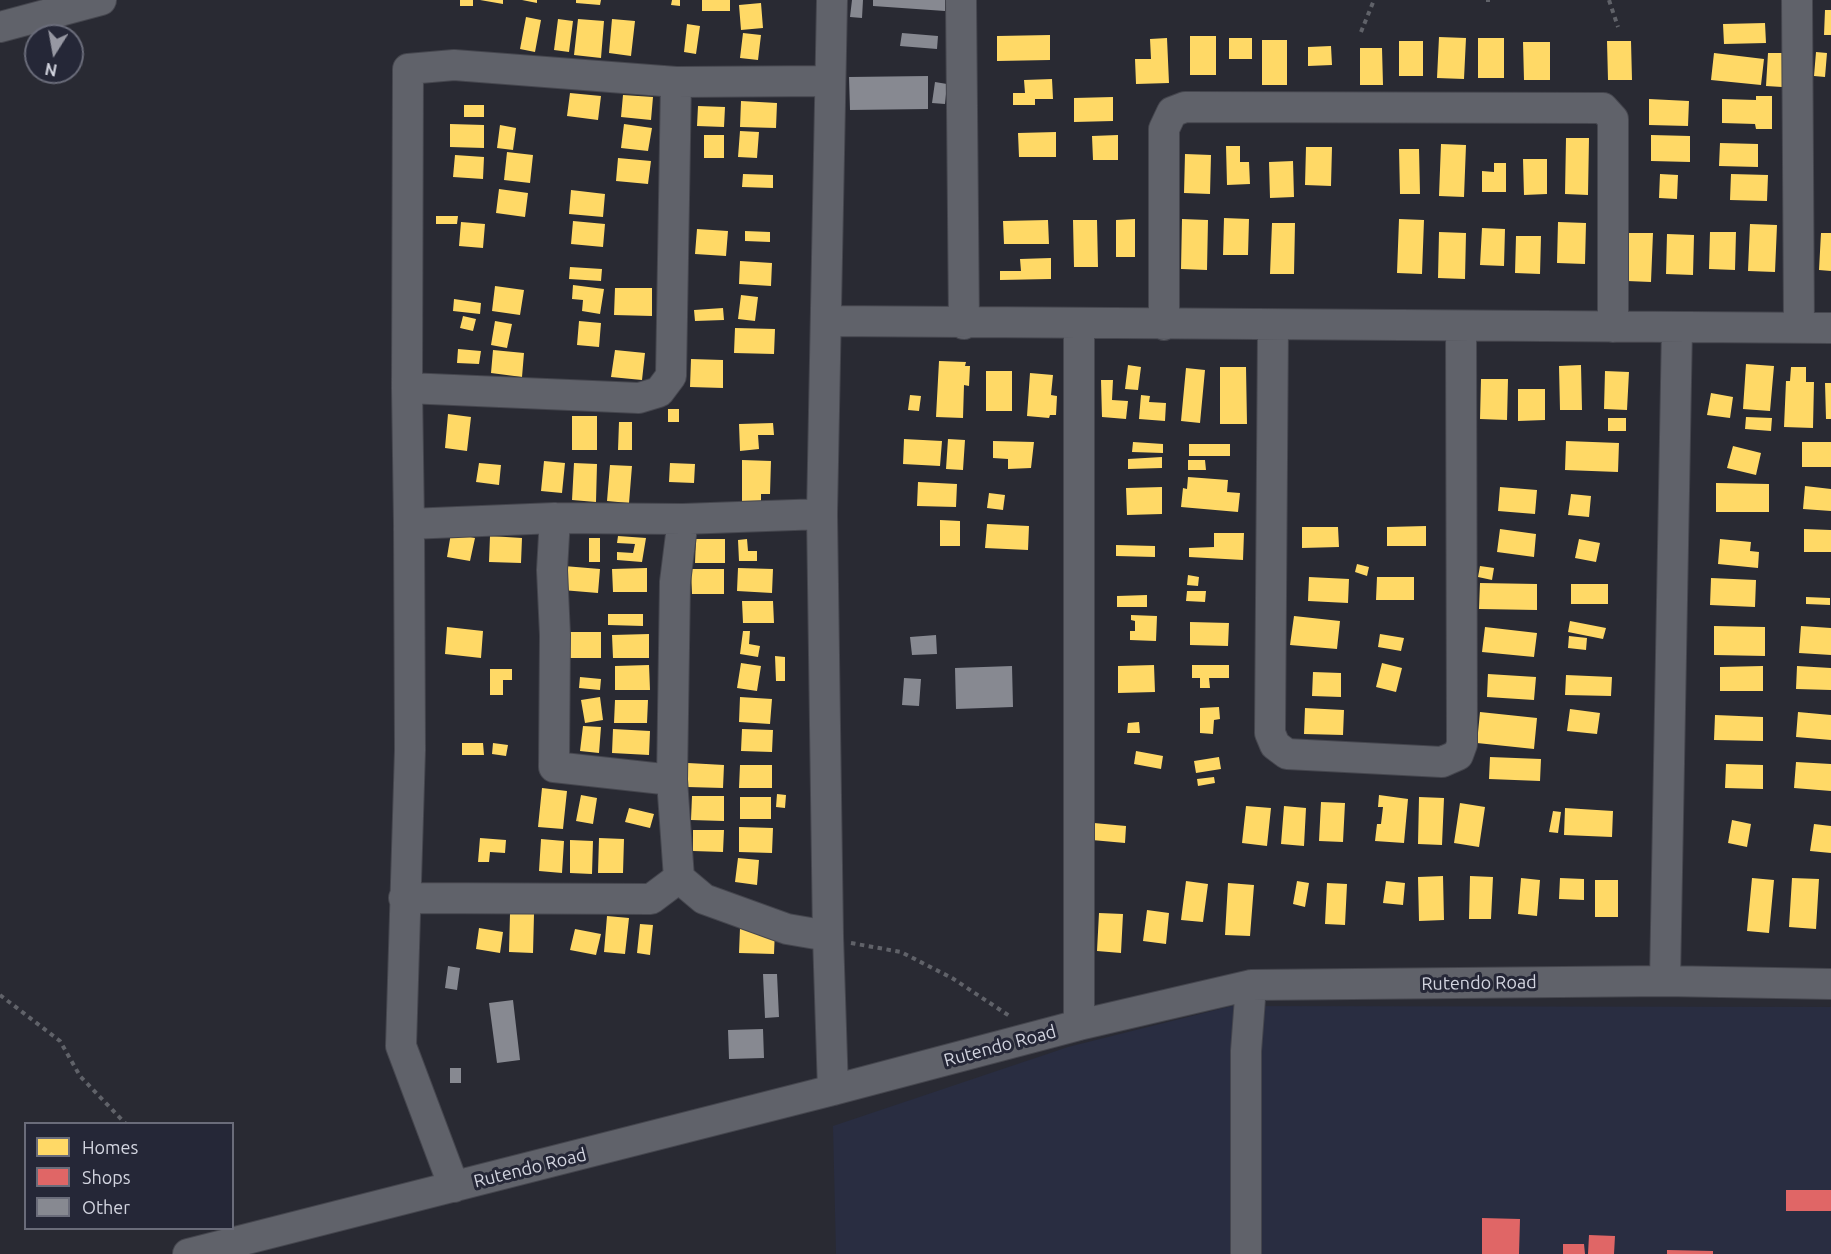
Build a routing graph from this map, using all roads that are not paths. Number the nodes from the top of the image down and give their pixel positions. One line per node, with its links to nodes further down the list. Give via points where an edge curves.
1 (101, 0): 5 (street)
2 (832, 0): 6 (street)
3 (961, 0): 9 (street)
4 (1797, 0): 16 (street)
5 (0, 27)
6 (829, 81): 7 (street); 8 (street)
7 (676, 82): 18 (street, via 671,376 659,392 639,399); 18 (street, via 454,65 408,69)
8 (827, 321): 9 (street); 19 (street)
9 (964, 324): 10 (street)
10 (1079, 324): 11 (street); 30 (street)
11 (1164, 325): 12 (street); 14 (street, via 1164,129 1172,112 1185,107 1602,108 1613,119)
12 (1273, 325): 13 (street); 13 (street, via 1270,733 1275,745 1287,754 1442,762 1458,755 1462,744)
13 (1461, 326): 14 (street)
14 (1613, 327): 15 (street)
15 (1677, 328): 16 (street); 27 (street)
16 (1799, 328): 17 (street)
17 (1831, 328)
18 (407, 388): 22 (street)
19 (822, 514): 21 (street); 26 (street)
20 (555, 518): 21 (street); 22 (street); 23 (street, via 554,767)
21 (683, 519): 23 (street, via 675,582)
22 (409, 524): 25 (street, via 410,750)
23 (672, 780): 24 (street)
24 (679, 878): 25 (street, via 651,899); 26 (street, via 704,899 787,929)
25 (404, 898): 32 (street, via 401,1046)
26 (828, 936): 31 (street)
27 (1665, 981): 28 (street, Rutendo Road); 29 (street, Rutendo Road)
28 (1831, 984)
29 (1251, 985): 30 (street, Rutendo Road); 34 (street, via 1246,1051)
30 (1079, 1025): 31 (street, Rutendo Road)
31 (833, 1090): 32 (street, Rutendo Road)
32 (454, 1187): 33 (street, Rutendo Road)
33 (188, 1254)
34 (1246, 1254)

